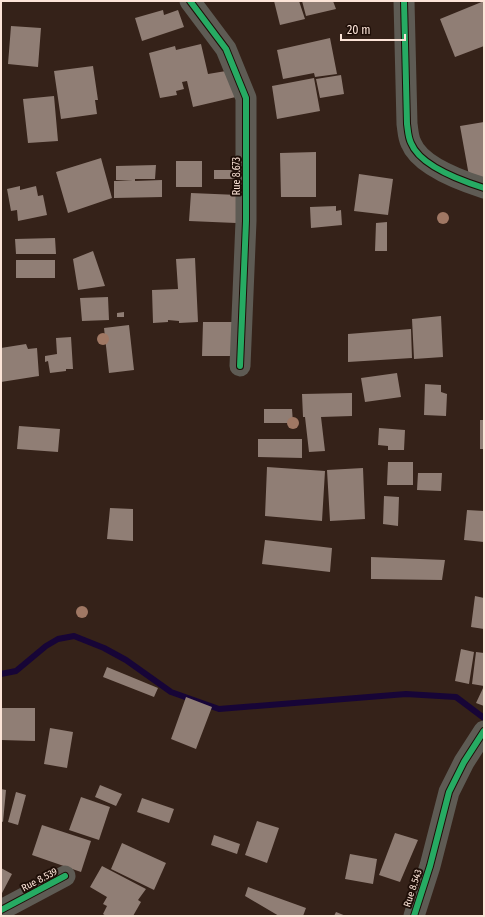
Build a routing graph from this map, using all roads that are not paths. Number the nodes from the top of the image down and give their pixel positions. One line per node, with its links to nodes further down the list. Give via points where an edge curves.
1 (190, 1): 4 (street, Rue 8.673, via 226,49 246,98 246,221)
2 (404, 1): 3 (street, via 407,124 411,144 424,159 450,177)
3 (484, 188)
4 (240, 366)
5 (484, 731): 8 (street, Rue 8.543, via 449,792)
6 (65, 876): 7 (street, Rue 8.539)
7 (1, 910)
8 (414, 916)

